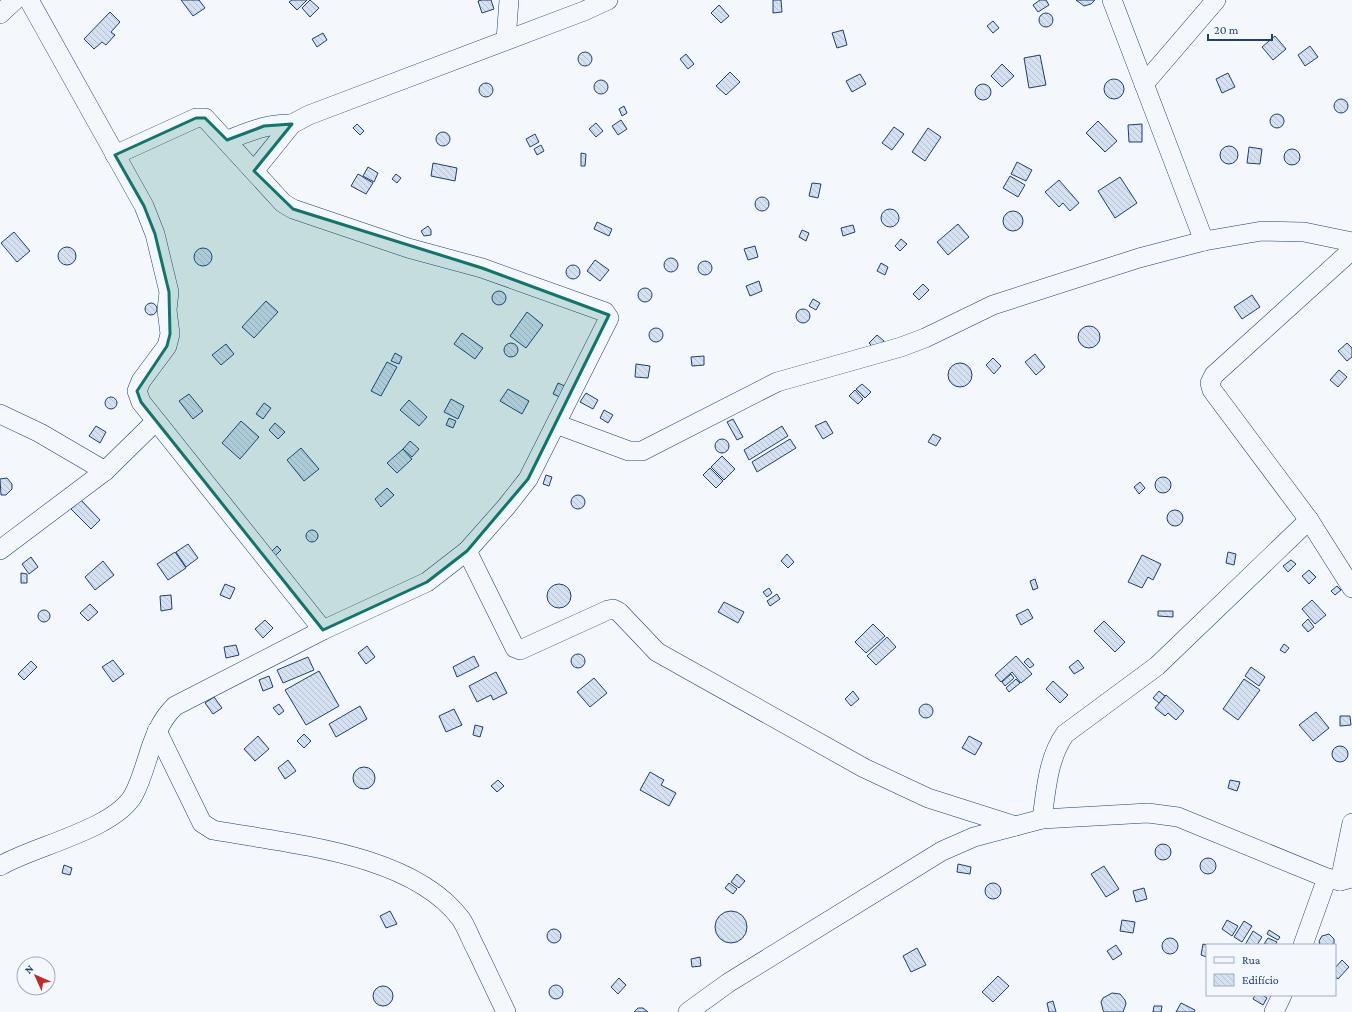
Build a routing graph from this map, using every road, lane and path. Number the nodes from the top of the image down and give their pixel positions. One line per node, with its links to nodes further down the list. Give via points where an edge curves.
1 (15, 0): 7 (street)
2 (29, 0): 12 (street)
3 (509, 0): 8 (street)
4 (608, 0): 8 (street)
5 (1112, 0): 9 (street)
6 (1216, 0): 9 (street)
7 (0, 14)
8 (506, 40): 10 (street, via 309,115)
9 (1144, 84): 14 (street)
10 (292, 124): 11 (street, via 264,126); 13 (street)
11 (227, 140): 12 (street, via 205,118 196,118); 13 (street)
12 (116, 155): 18 (street, via 144,206 155,234 169,292 167,310 170,334 167,346 141,381 137,391 141,402)
13 (254, 172): 19 (street, via 293,209 408,248 482,268 609,314)
14 (1204, 241): 15 (street, via 1262,231 1304,232); 19 (street, via 993,304 925,338 901,347 777,382 642,451 629,451)
15 (1352, 242)
16 (1352, 250): 21 (street, via 1214,375 1210,383 1212,390)
17 (0, 414): 20 (street, via 40,433)
18 (156, 421): 20 (street); 25 (street)
19 (556, 424): 23 (street, via 528,479)
20 (105, 471): 22 (street)
21 (1309, 520): 24 (street); 27 (street, via 1157,666 1064,734 1057,744 1048,777)
22 (0, 550)
23 (467, 551): 25 (street, via 427,582); 29 (street, via 515,648 520,650 613,609 619,612 657,652 864,768 928,798)
24 (1352, 588)
25 (323, 630): 26 (street, via 175,706)
26 (157, 731): 30 (street, via 133,795 121,810 99,823); 34 (street, via 202,823 213,830 303,846 383,865 418,882 446,901 462,920)
27 (1042, 819): 29 (street); 31 (street, via 1148,813 1178,817)
28 (1352, 823): 31 (street)
29 (1016, 826): 35 (street, via 974,837 942,851 728,982)
30 (0, 866)
31 (1340, 879): 32 (street)
32 (1304, 944)
33 (1282, 996): 36 (street)
34 (506, 1012)
35 (688, 1012)
36 (1274, 1012)

